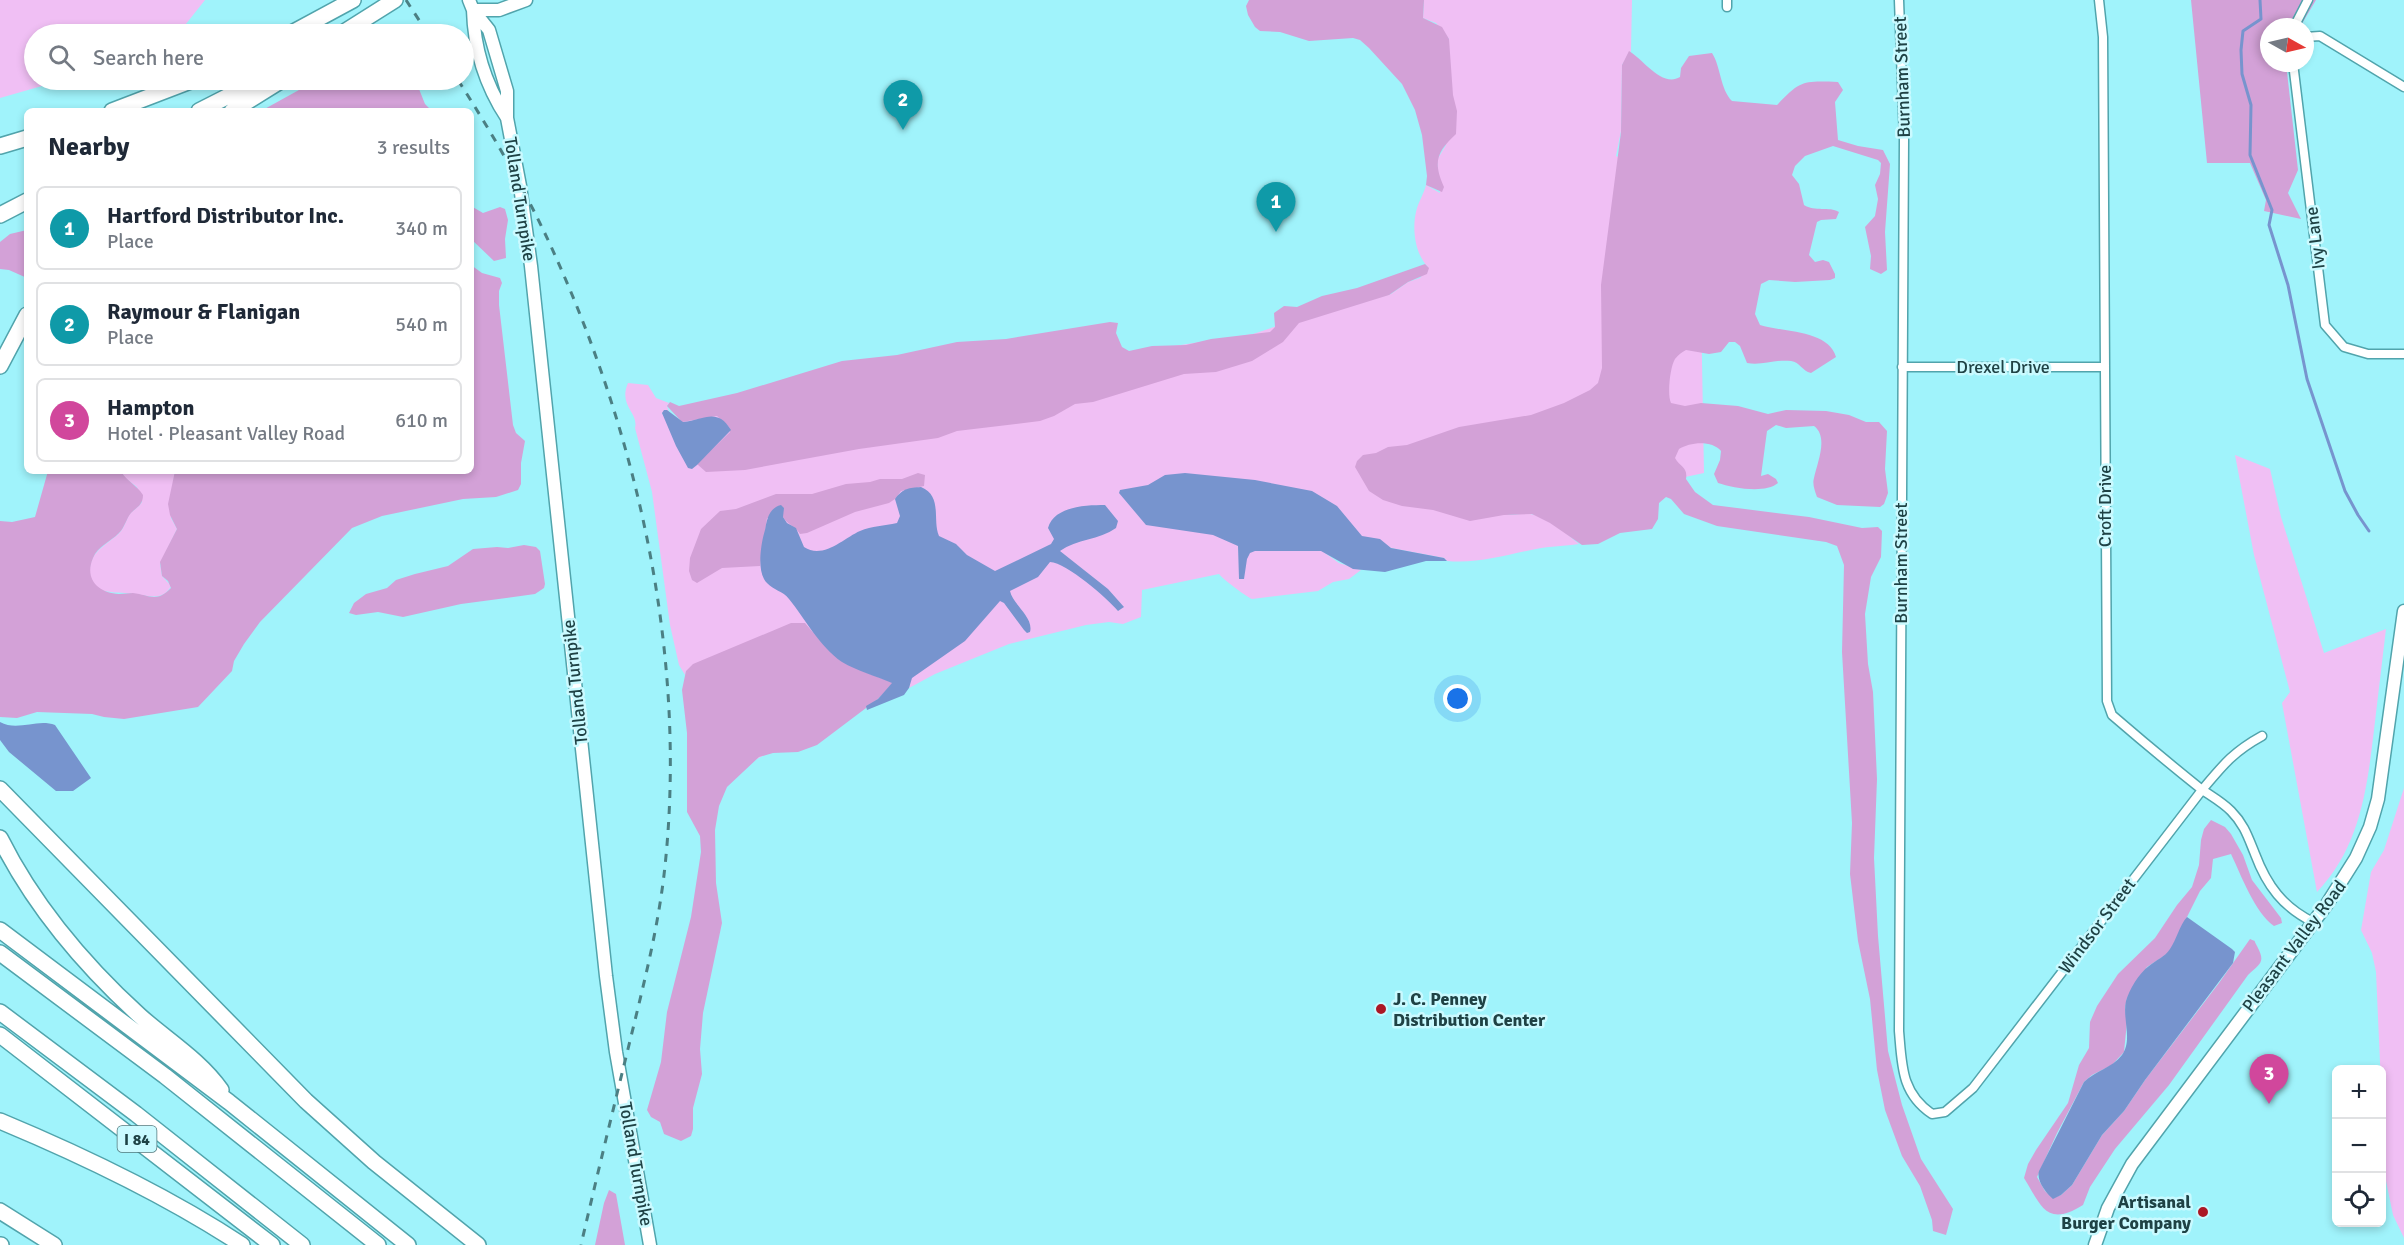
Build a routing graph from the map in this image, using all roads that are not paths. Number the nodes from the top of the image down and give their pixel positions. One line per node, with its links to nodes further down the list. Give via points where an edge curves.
1 (353, 0): 10 (highway)
2 (395, 0): 11 (highway)
3 (484, 0): 8 (main road)
4 (526, 0): 8 (main road, via 499,10)
5 (1899, 0): 30 (street, Burnham Street, via 1904,140)
6 (2099, 0): 31 (street, Croft Drive, via 2103,37)
7 (2308, 0): 9 (street)
8 (471, 5): 12 (main road, Tolland Turnpike)
9 (2299, 18)
10 (309, 24)
11 (358, 24)
12 (473, 24)
13 (474, 35): 54 (main road, Tolland Turnpike, via 492,96 507,118 520,186 610,1008)
14 (2314, 36): 16 (street, via 2320,36)
15 (2294, 72): 28 (street, Ivy Lane, via 2325,325 2344,346 2368,354)
16 (2404, 87)
17 (167, 90): 20 (highway)
18 (241, 90): 21 (highway)
19 (266, 90): 22 (highway)
20 (120, 108)
21 (206, 108)
22 (237, 108)
23 (24, 139): 24 (highway)
24 (0, 146)
25 (24, 203): 26 (highway)
26 (0, 215)
27 (24, 321): 29 (highway)
28 (2404, 354)
29 (0, 366)
30 (1902, 367): 31 (street, Drexel Drive); 44 (street, Burnham Street, via 1899,1031 1903,1074 1912,1095)
31 (2104, 367): 36 (street, Croft Drive, via 2107,701 2112,716)
32 (2404, 611): 33 (main road, Pleasant Valley Road)
33 (2402, 638): 38 (main road, Pleasant Valley Road, via 2374,814 2348,873)
34 (2262, 736): 36 (street, Windsor Street, via 2228,758)
35 (0, 789): 53 (highway, via 306,1101)
36 (2202, 790): 38 (street, Croft Drive, via 2229,808 2241,822 2267,882 2280,900); 44 (street, Windsor Street, via 1973,1088 1945,1112)
37 (0, 838): 43 (highway, via 47,914 93,969 141,1016 205,1069)
38 (2313, 922): 55 (main road, Pleasant Valley Road, via 2132,1164 2108,1208)
39 (0, 930): 43 (highway)
40 (0, 953): 51 (highway, via 165,1076)
41 (0, 1012): 50 (highway, via 136,1113)
42 (0, 1035): 49 (highway, I 84)
43 (229, 1102): 52 (highway)
44 (1932, 1114)
45 (0, 1121): 48 (highway, via 146,1189)
46 (0, 1211): 47 (highway)
47 (54, 1245)
48 (242, 1245)
49 (272, 1245)
50 (302, 1245)
51 (378, 1245)
52 (408, 1245)
53 (478, 1245)
54 (650, 1245)
55 (2095, 1245)

